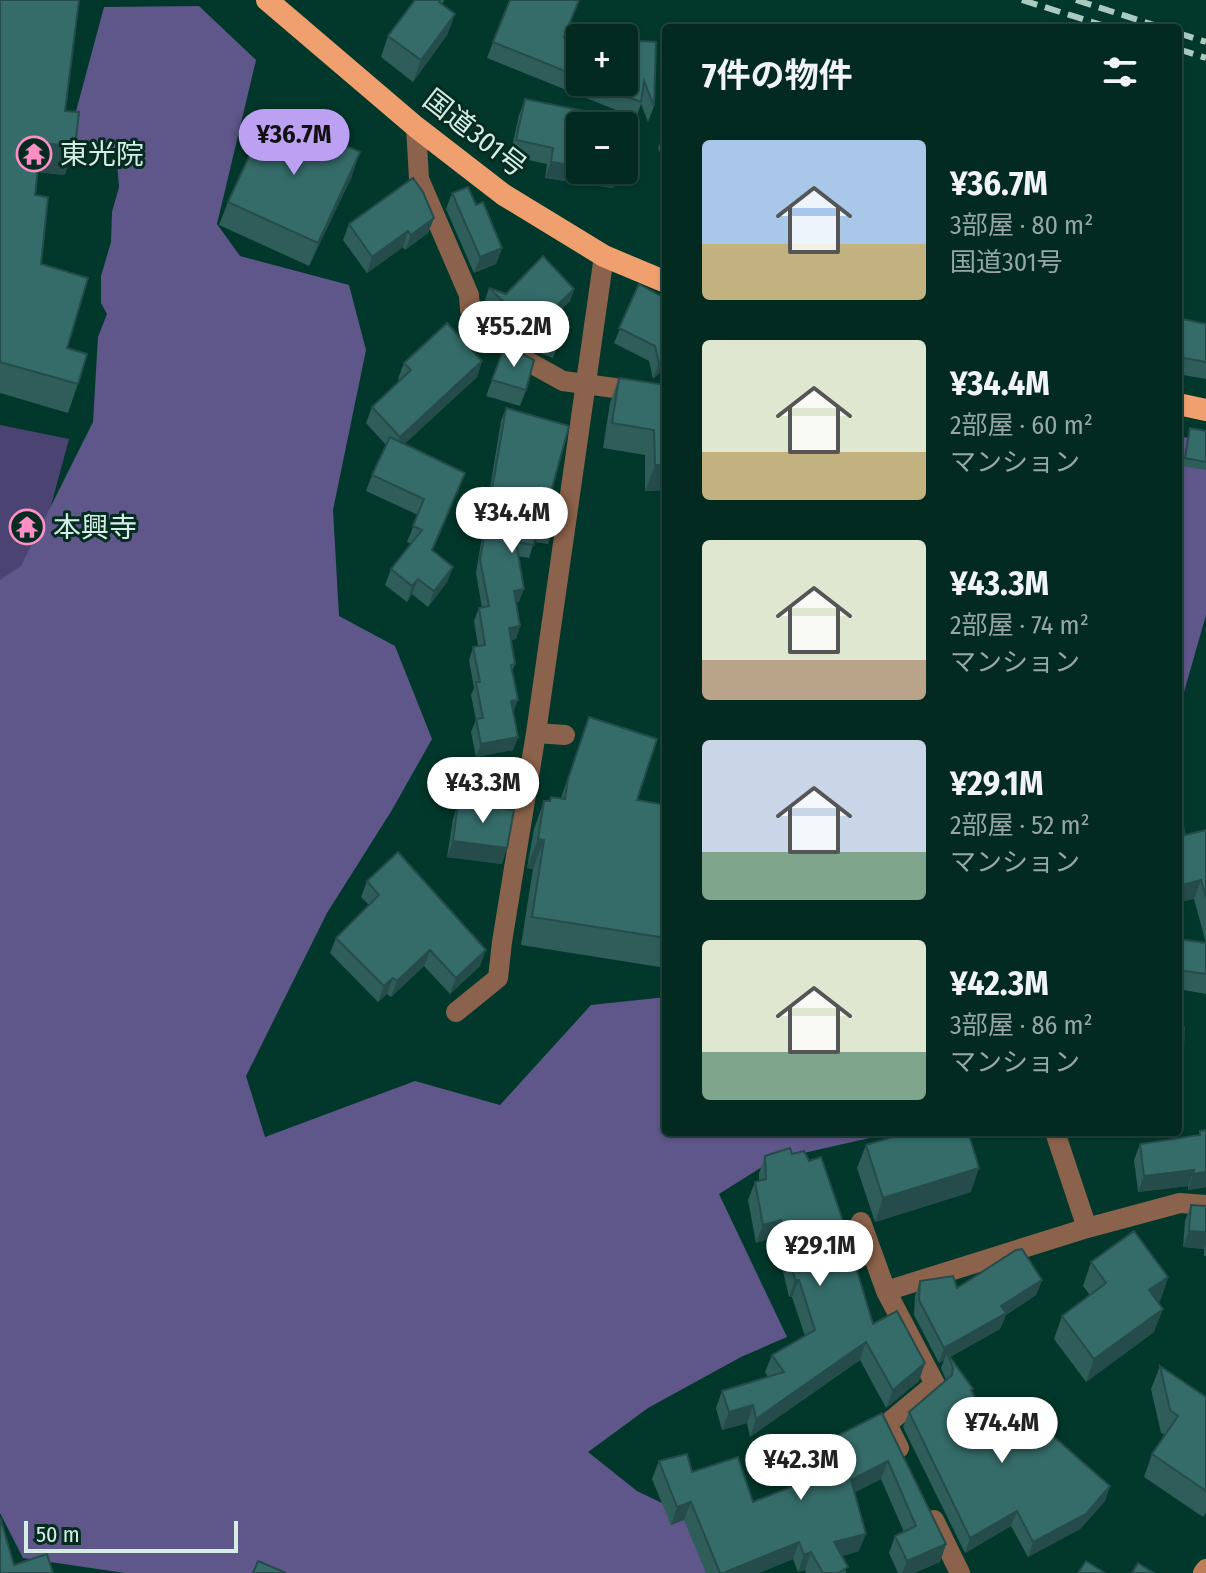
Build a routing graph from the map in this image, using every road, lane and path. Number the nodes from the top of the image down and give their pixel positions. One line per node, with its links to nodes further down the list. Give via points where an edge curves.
1 (267, 0): 2 (highway, 国道301号)
2 (416, 127): 3 (highway, 国道301号, via 504,195); 5 (street, via 419,179 469,295 470,310 518,356 563,381)
3 (604, 256): 4 (highway, 国道301号); 5 (street)
4 (662, 280)
5 (585, 384): 6 (street); 9 (street)
6 (662, 394)
7 (1182, 405): 8 (highway)
8 (1206, 410)
9 (536, 733): 10 (street); 11 (street, via 498,978)
10 (565, 735)
11 (456, 1012)
12 (1056, 1136): 15 (street)
13 (1206, 1205): 15 (street, via 1180,1203)
14 (861, 1222): 16 (street)
15 (1087, 1228): 16 (street)
16 (886, 1291): 17 (street, via 935,1384 887,1424)
17 (907, 1465)
18 (927, 1505): 19 (street)
19 (960, 1573)

